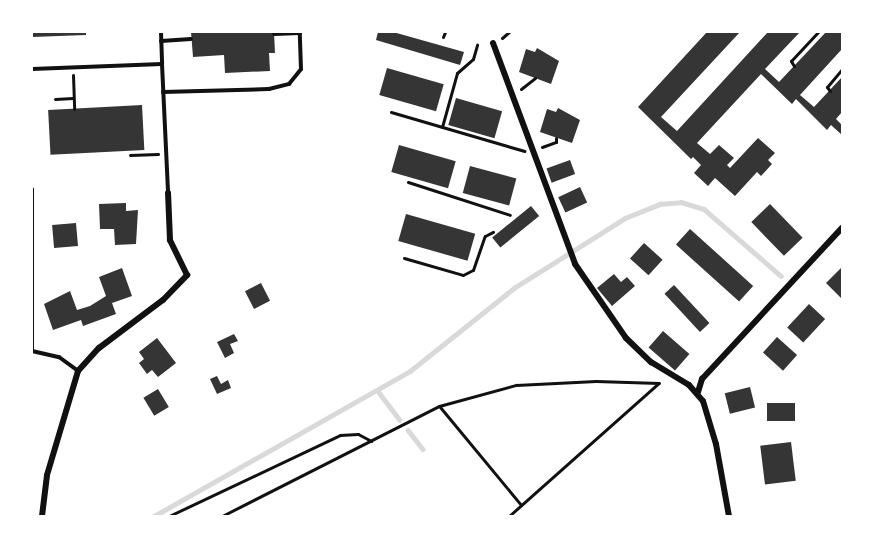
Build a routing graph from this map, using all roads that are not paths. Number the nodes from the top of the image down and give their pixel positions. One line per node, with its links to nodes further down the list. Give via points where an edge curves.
1 (161, 32): 5 (lane)
2 (300, 32): 3 (lane); 9 (lane, via 301,69 290,84 269,89)
3 (274, 34)
4 (191, 39): 5 (lane)
5 (161, 41): 7 (lane)
6 (493, 43): 15 (street, via 575,264 626,338 651,362)
7 (162, 64): 8 (lane); 9 (lane)
8 (32, 69)
9 (163, 92): 11 (lane)
10 (32, 189): 13 (lane)
11 (168, 193): 14 (street, via 170,240 187,275 163,300 99,348)
12 (843, 228): 15 (street, via 702,379)
13 (32, 351): 14 (lane, via 59,357)
14 (78, 371): 16 (street, via 47,475)
15 (698, 392): 17 (street, via 708,413)
16 (42, 516)
17 (729, 516)

